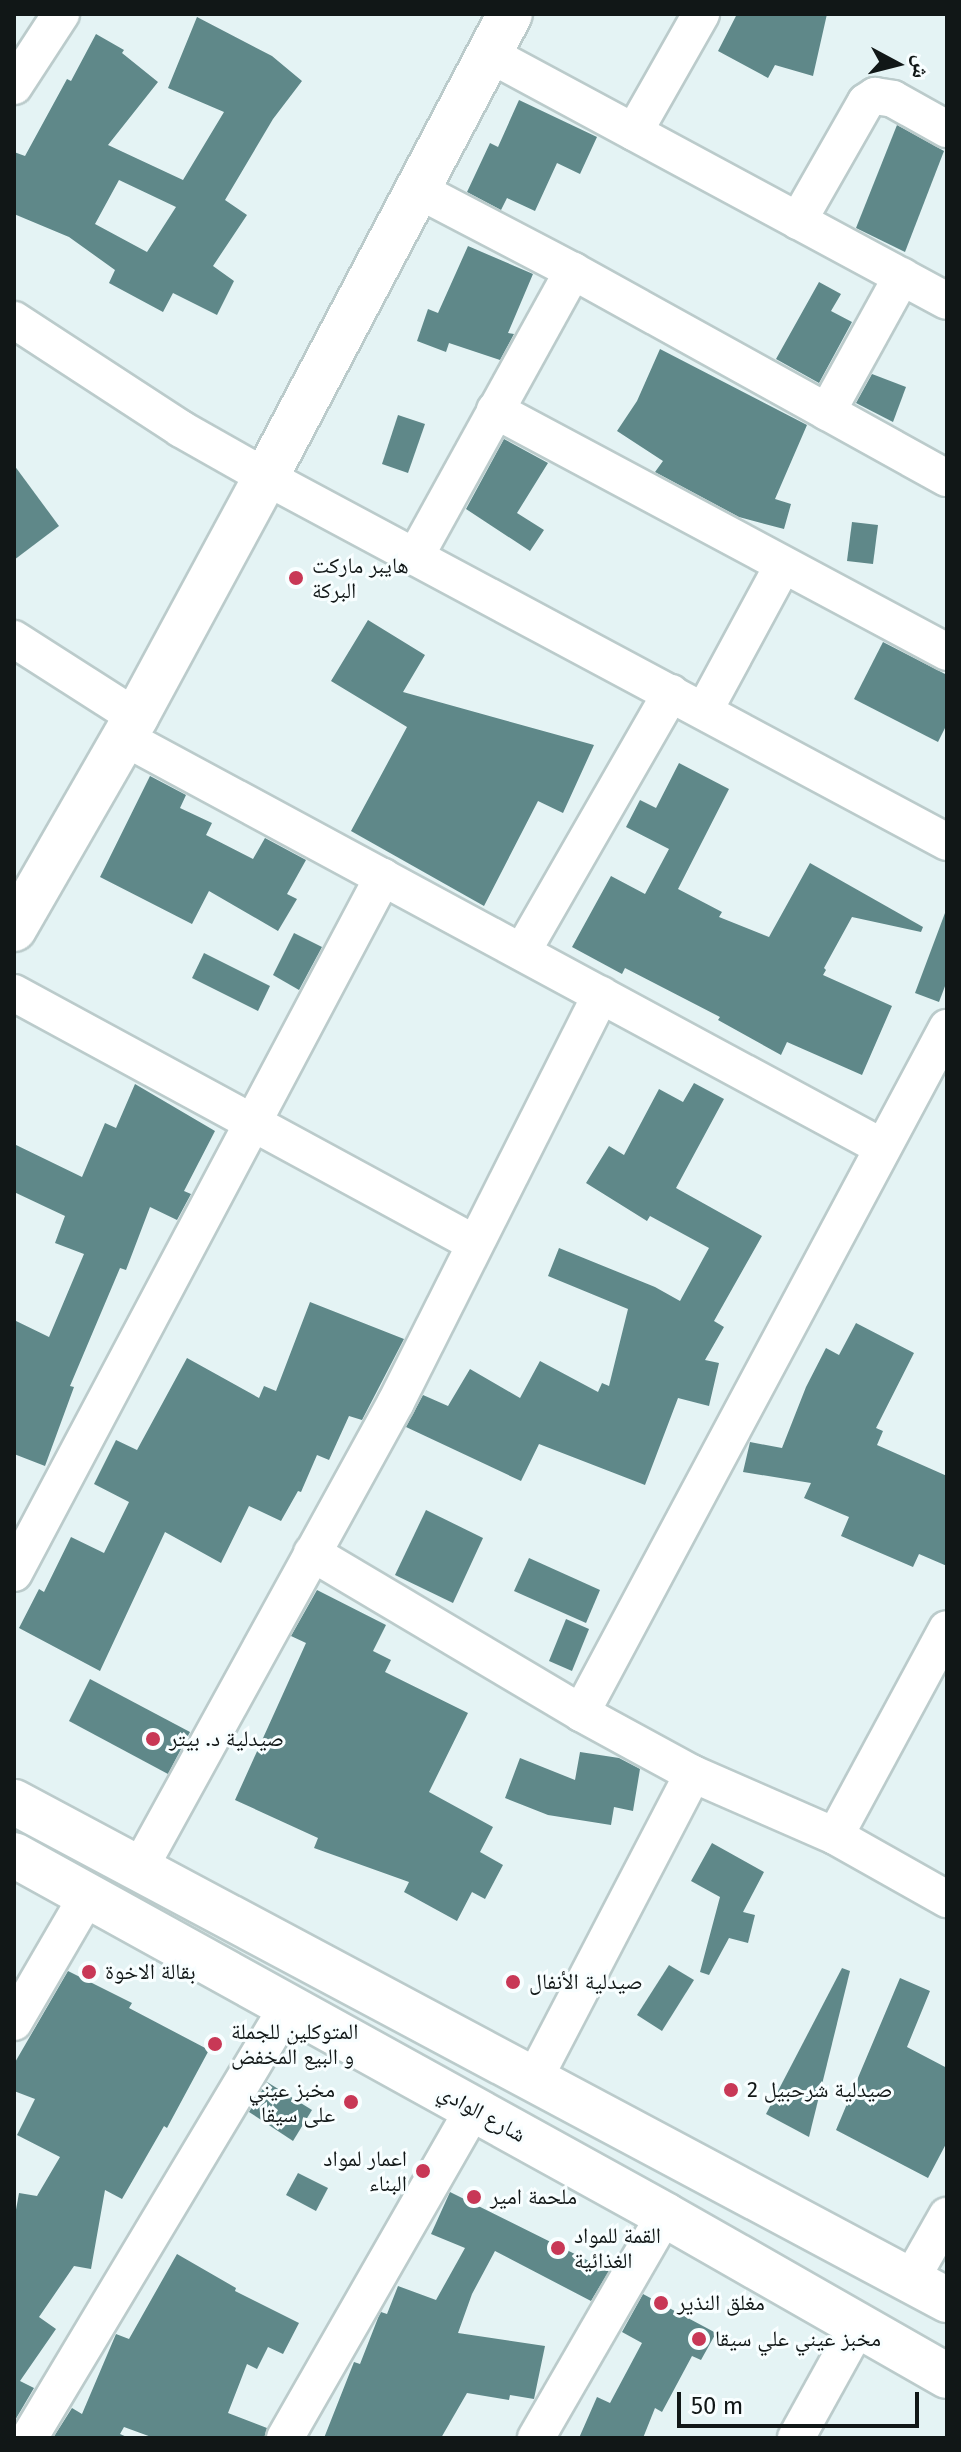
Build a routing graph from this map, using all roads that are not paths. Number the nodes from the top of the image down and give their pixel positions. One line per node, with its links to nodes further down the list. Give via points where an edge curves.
1 (61, 14): 5 (street)
2 (510, 14): 4 (main road)
3 (701, 14): 7 (street)
4 (489, 54): 7 (street); 8 (main road)
5 (14, 86)
6 (947, 129): 9 (street, via 893,99 875,96 866,102)
7 (634, 132): 9 (street)
8 (418, 190): 10 (street); 16 (main road)
9 (798, 221): 11 (street)
10 (573, 271): 14 (street); 15 (street)
11 (902, 276): 12 (street); 15 (street)
12 (947, 301)
13 (14, 320): 16 (street, via 181,429)
14 (495, 410): 18 (street); 19 (street)
15 (827, 412): 17 (street)
16 (266, 477): 18 (street); 24 (main road)
17 (947, 478)
18 (415, 557): 22 (street)
19 (783, 565): 21 (street); 23 (street)
20 (14, 639): 24 (street)
21 (947, 652)
22 (671, 693): 23 (street); 28 (street)
23 (704, 711): 25 (street)
24 (129, 727): 26 (street); 27 (main road)
25 (947, 842)
26 (383, 877): 28 (street); 32 (street)
27 (14, 929)
28 (522, 952): 30 (street)
29 (14, 993): 32 (street)
30 (601, 995): 33 (street); 34 (street)
31 (947, 1028): 33 (street)
32 (252, 1123): 34 (street); 36 (street)
33 (882, 1147): 38 (street)
34 (474, 1243): 35 (street, via 396,1402)
35 (312, 1553): 38 (street); 43 (street)
36 (14, 1573)
37 (947, 1629): 41 (street)
38 (581, 1713): 39 (street)
39 (693, 1774): 41 (street); 48 (street)
40 (14, 1802): 43 (main road)
41 (835, 1836): 45 (street)
42 (14, 1855): 44 (main road, شارع الوادي)
43 (138, 1871): 48 (main road)
44 (88, 1895): 46 (main road, شارع الوادي); 47 (street)
45 (947, 1899)
46 (288, 2006): 49 (main road, شارع الوادي); 55 (street)
47 (14, 2022)
48 (533, 2081): 52 (main road)
49 (474, 2108): 50 (main road, شارع الوادي); 56 (street)
50 (665, 2215): 53 (main road, شارع الوادي); 57 (street)
51 (947, 2216): 52 (street)
52 (928, 2290)
53 (859, 2324): 54 (main road, شارع الوادي); 58 (street)
54 (947, 2376)
55 (29, 2438)
56 (285, 2438)
57 (536, 2438)
58 (796, 2438)

